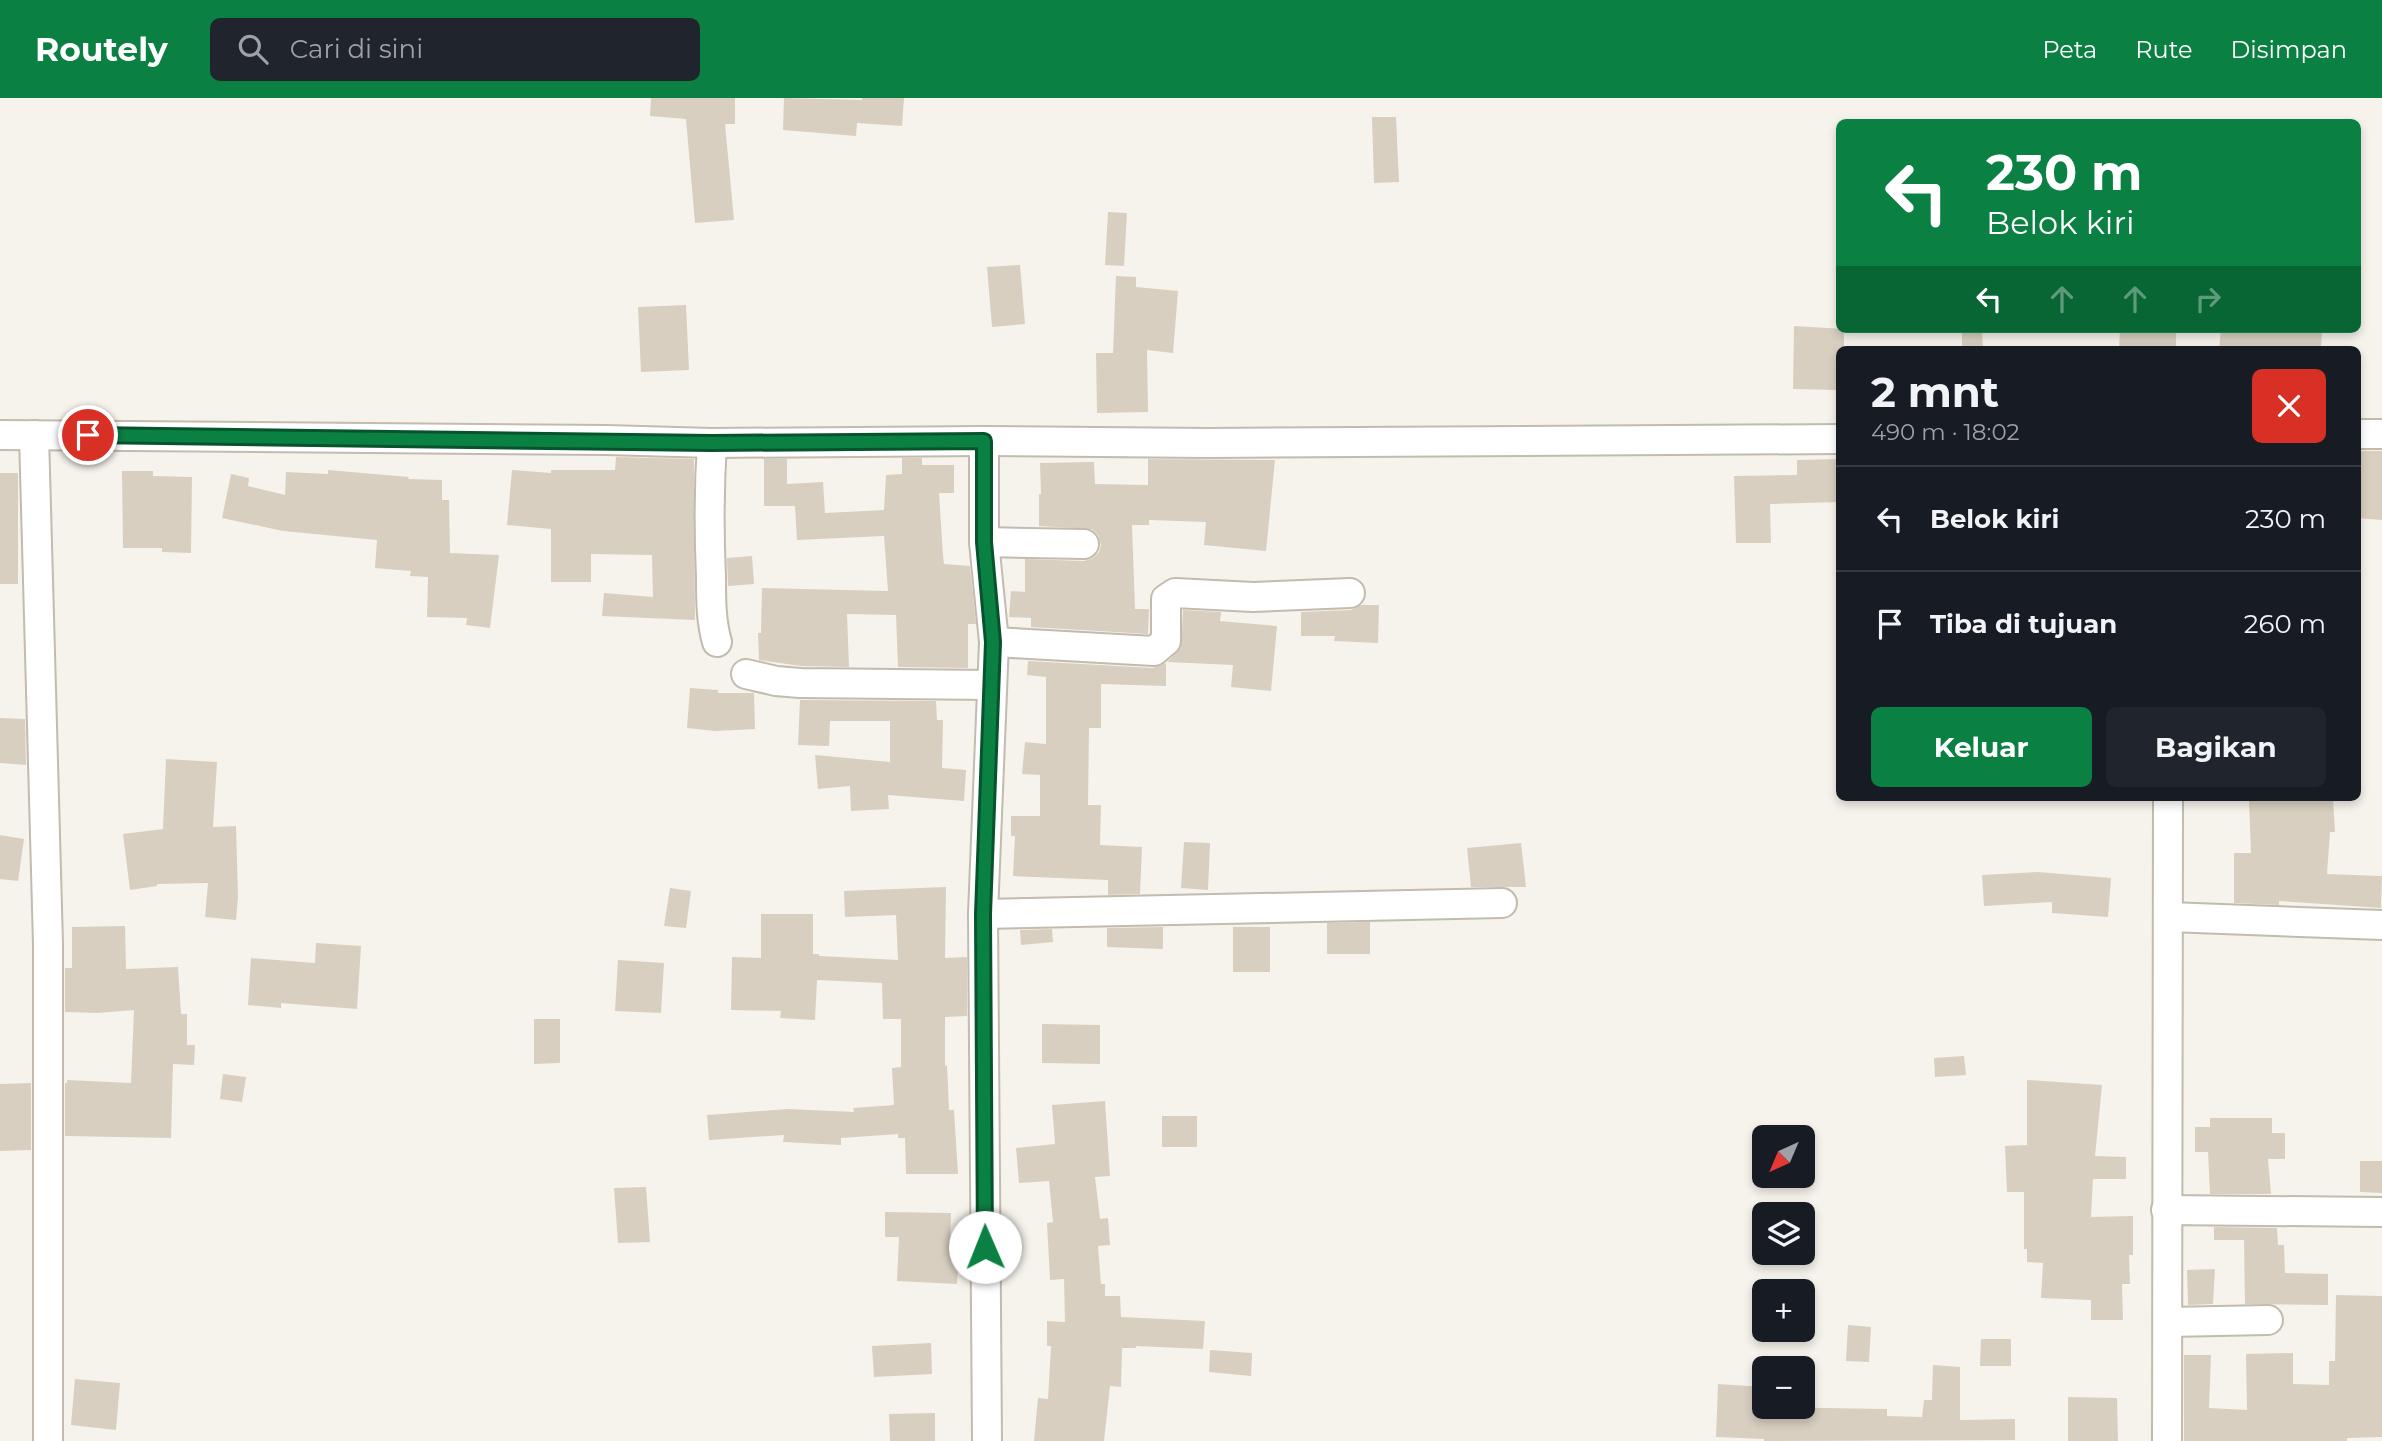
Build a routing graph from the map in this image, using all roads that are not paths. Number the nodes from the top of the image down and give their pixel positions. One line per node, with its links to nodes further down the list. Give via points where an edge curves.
1 (2361, 434): 2 (street)
2 (2382, 434)
3 (0, 435): 4 (street)
4 (34, 435): 7 (street); 24 (street, via 48,944)
5 (1836, 439): 6 (street)
6 (984, 441): 7 (street); 8 (street)
7 (712, 443): 11 (street, via 708,511)
8 (984, 542): 9 (street); 12 (street)
9 (1084, 544)
10 (1350, 593): 12 (street, via 1253,597 1175,593 1167,599 1166,641 1154,651)
11 (717, 642)
12 (993, 642): 14 (street)
13 (746, 674): 14 (street, via 800,683)
14 (991, 685): 17 (street)
15 (2168, 801): 18 (street)
16 (1502, 903): 17 (street)
17 (983, 914): 25 (street)
18 (2169, 917): 19 (street); 20 (street)
19 (2382, 925)
20 (2166, 1210): 21 (street); 23 (street)
21 (2382, 1212)
22 (2268, 1320): 23 (street)
23 (2168, 1322): 26 (street)
24 (48, 1441)
25 (987, 1441)
26 (2167, 1441)

